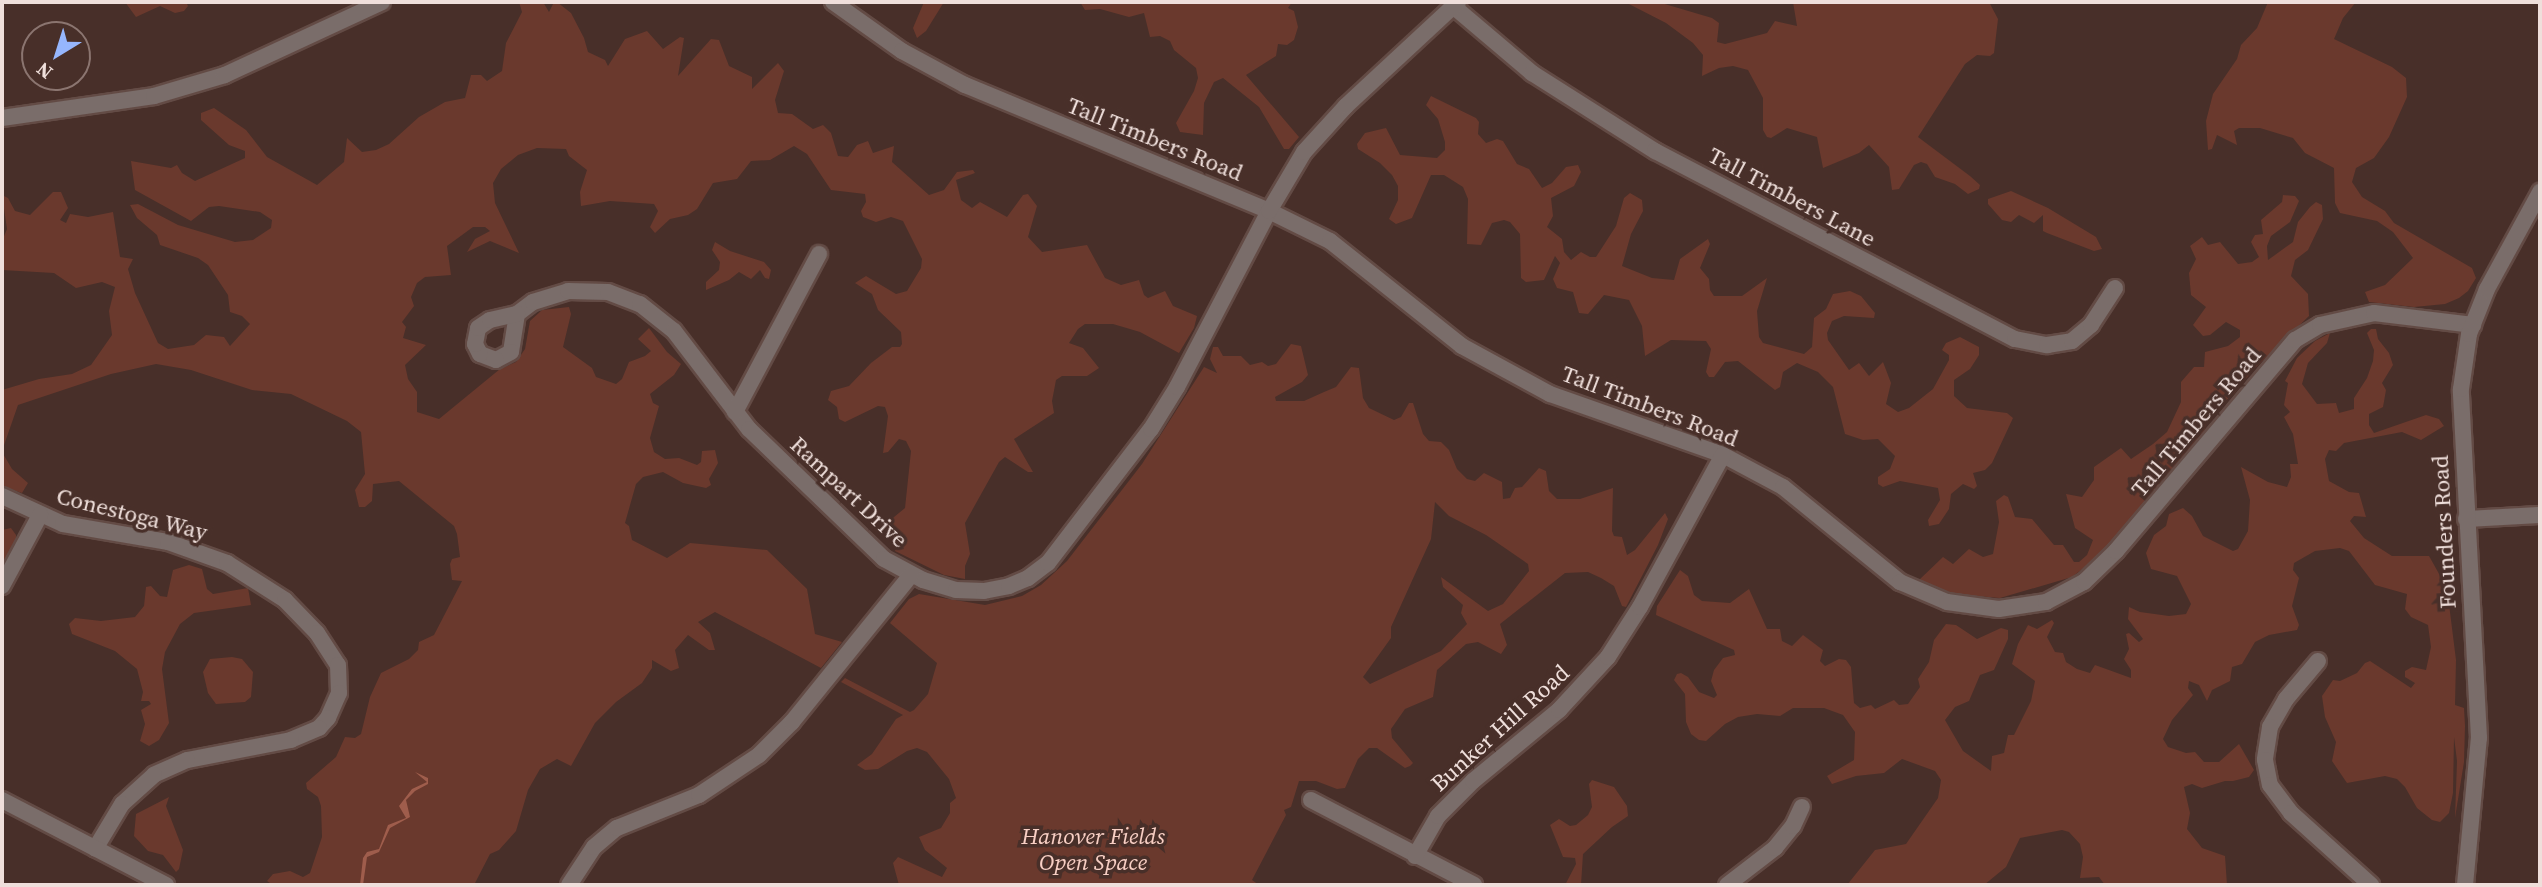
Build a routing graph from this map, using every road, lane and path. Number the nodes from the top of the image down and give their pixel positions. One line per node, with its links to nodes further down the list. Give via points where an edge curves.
1 (382, 2): 4 (street, via 225,75 154,96)
2 (833, 2): 6 (street, Tall Timbers Road, via 902,51 965,85)
3 (1456, 4): 6 (street, Rampart Drive, via 1346,106 1304,152); 8 (street, Tall Timbers Lane, via 1532,73 1656,151 2015,340 2047,345 2073,341 2091,325)
4 (2, 118)
5 (2540, 192): 10 (street, Founders Road, via 2487,289)
6 (1269, 211): 12 (street, Tall Timbers Road, via 1330,242 1462,346 1550,394); 17 (street, Rampart Drive, via 1151,429 1048,562 1028,578 984,591 956,590)
7 (819, 254): 11 (street)
8 (2115, 288)
9 (517, 314): 11 (street, Rampart Drive, via 533,302 568,291 608,292 640,304 674,331)
10 (2473, 325): 12 (street, Tall Timbers Road, via 2374,313 2328,322 2295,340 2116,551 2084,582 2046,602 1999,609 1947,602 1900,582 1783,487); 16 (street, Founders Road, via 2461,389)
11 (735, 412): 17 (street, Rampart Drive, via 861,539)
12 (1723, 455): 24 (street, Bunker Hill Road, via 1608,657 1559,710 1438,816)
13 (2, 496): 14 (street, Conestoga Way)
14 (40, 515): 18 (street); 23 (street, Conestoga Way, via 91,531 168,542 228,563 274,591 296,611 334,657 340,675 334,708 319,727 290,740 169,766 122,804)
15 (2540, 515): 16 (street)
16 (2466, 519): 30 (street, Founders Road, via 2479,738)
17 (911, 575): 26 (street, via 792,722 759,755 699,795 617,828 594,847)
18 (2, 586)
19 (2318, 661): 29 (street, via 2286,699 2270,727 2265,760 2270,785 2291,813)
20 (2, 800): 23 (street)
21 (1311, 800): 24 (street)
22 (1801, 807): 28 (street, via 1775,848)
23 (95, 849): 25 (street)
24 (1415, 856): 27 (street)
25 (166, 885)
26 (569, 885)
27 (1474, 885)
28 (1727, 885)
29 (2371, 885)
30 (2465, 885)

